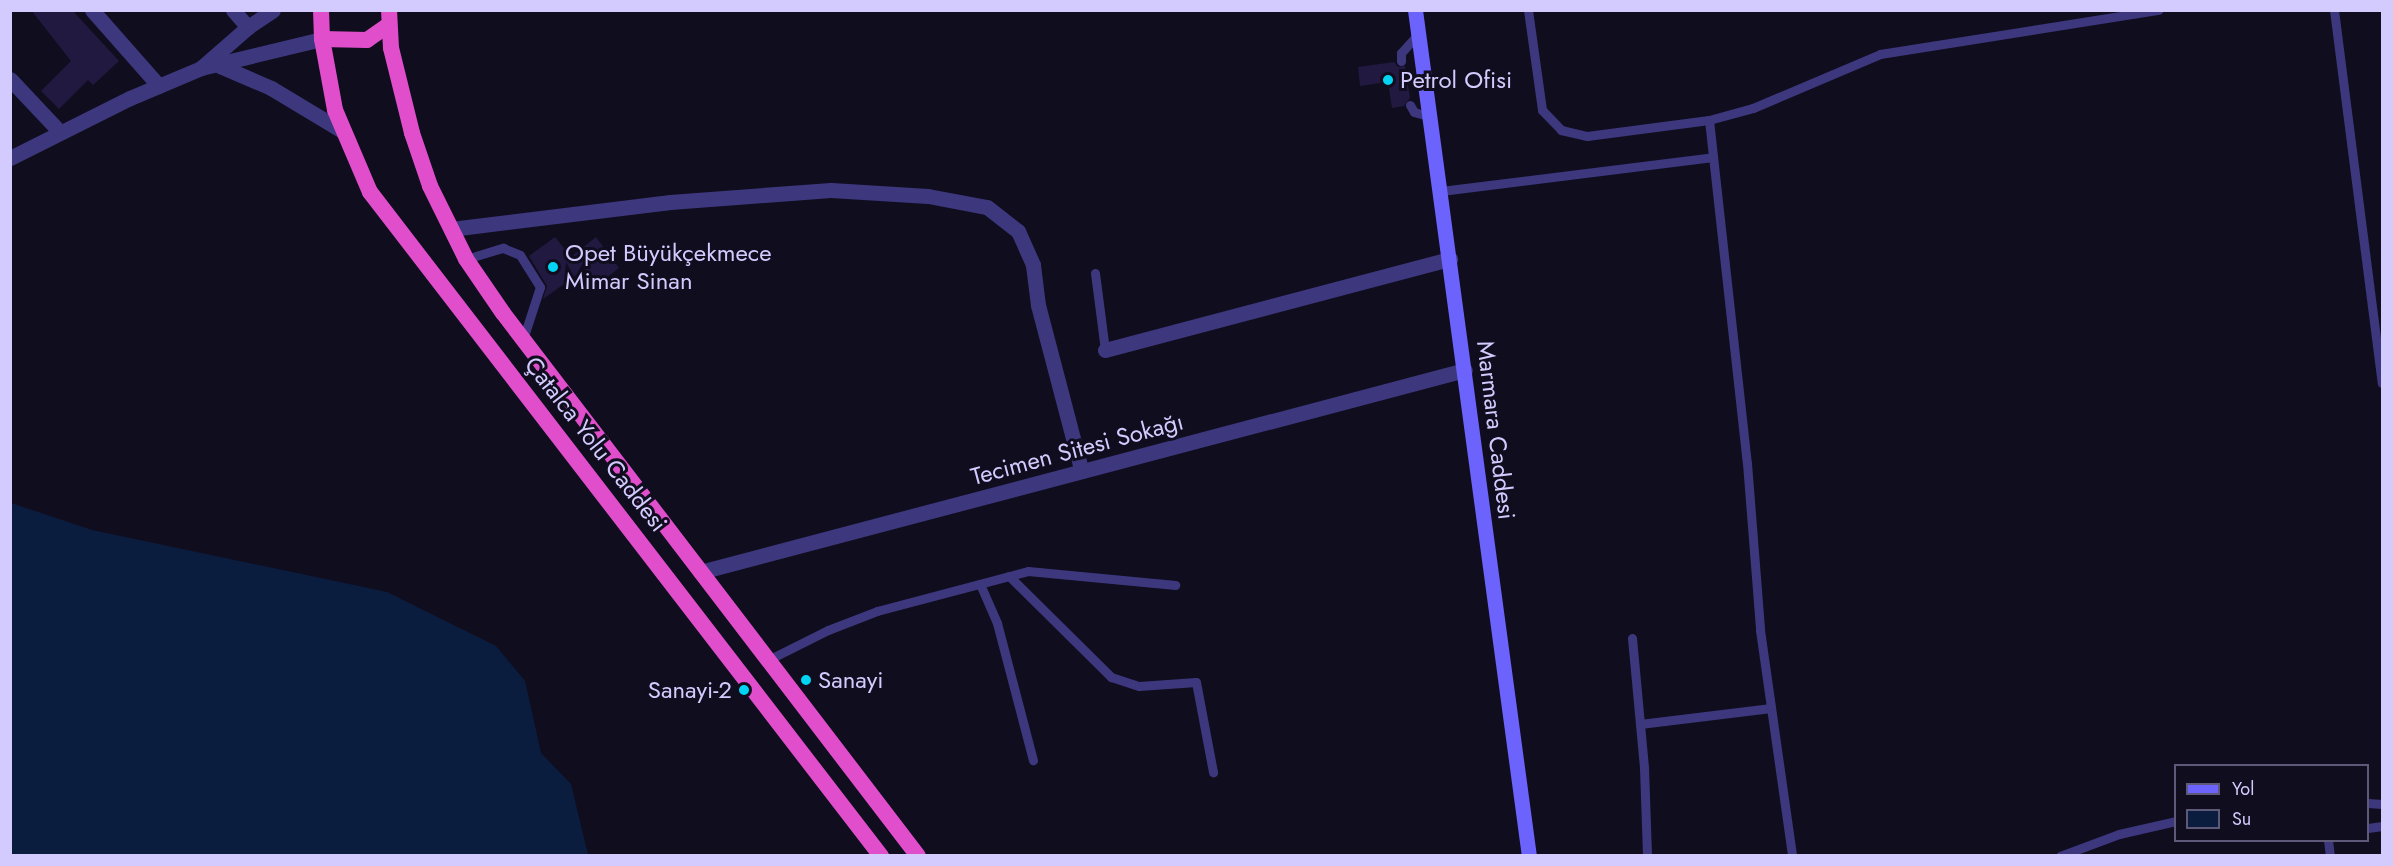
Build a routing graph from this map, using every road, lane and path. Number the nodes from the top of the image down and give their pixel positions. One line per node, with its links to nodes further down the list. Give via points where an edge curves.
1 (92, 10): 17 (street)
2 (233, 10): 10 (street)
3 (273, 10): 10 (street)
4 (321, 10): 12 (highway, Çatalca Yolu Caddesi)
5 (1415, 10): 11 (main road, Marmara Caddesi)
6 (1528, 10): 20 (lane, via 1538,101 1547,118 1561,130 1587,136)
7 (2159, 10): 20 (lane, via 1880,54 1753,108)
8 (2334, 10): 33 (lane)
9 (388, 18): 12 (highway, via 367,40); 26 (highway, Çatalca Yolu Caddesi, via 412,133)
10 (248, 27): 15 (street)
11 (1419, 33): 13 (lane, via 1401,53); 19 (main road, Marmara Caddesi)
12 (322, 39): 14 (street); 21 (highway, Çatalca Yolu Caddesi)
13 (1401, 61)
14 (220, 66): 15 (street); 21 (street, via 278,92)
15 (201, 68): 17 (street)
16 (10, 79): 22 (street)
17 (159, 86): 22 (street)
18 (1410, 105): 19 (lane, via 1414,112)
19 (1432, 117): 25 (main road, Marmara Caddesi)
20 (1709, 120): 23 (lane)
21 (341, 130): 46 (highway, Çatalca Yolu Caddesi, via 370,192 398,232 629,524)
22 (60, 132): 24 (street)
23 (1713, 157): 25 (lane); 41 (lane)
24 (10, 158)
25 (1441, 191): 28 (main road, Marmara Caddesi)
26 (451, 229): 27 (highway, Çatalca Yolu Caddesi); 34 (street, via 670,202 831,190 928,196 987,207 1018,231 1033,265 1038,305)
27 (466, 259): 30 (highway, Çatalca Yolu Caddesi); 30 (lane, via 503,248 520,255 540,287)
28 (1450, 260): 31 (street); 32 (main road, Marmara Caddesi)
29 (1095, 273): 31 (lane)
30 (524, 339): 35 (highway, Çatalca Yolu Caddesi)
31 (1105, 350)
32 (1465, 370): 34 (street, Tecimen Sitesi Sokağı); 48 (main road, Marmara Caddesi)
33 (2382, 383)
34 (1081, 469): 35 (street, Tecimen Sitesi Sokağı)
35 (700, 572): 40 (highway, Çatalca Yolu Caddesi)
36 (1009, 576): 37 (lane); 38 (lane, via 1028,571); 44 (lane, via 1111,677 1139,686 1196,682)
37 (980, 584): 40 (lane, via 877,611); 43 (lane, via 997,623)
38 (1175, 585)
39 (1632, 638): 42 (lane)
40 (768, 660): 47 (highway, Çatalca Yolu Caddesi)
41 (1771, 708): 42 (lane); 50 (lane)
42 (1640, 724): 49 (lane)
43 (1033, 760)
44 (1213, 772)
45 (2174, 821): 51 (lane, via 2119,834)
46 (881, 855)
47 (918, 855)
48 (1529, 855)
49 (1647, 855)
50 (1792, 855)
51 (2060, 855)

